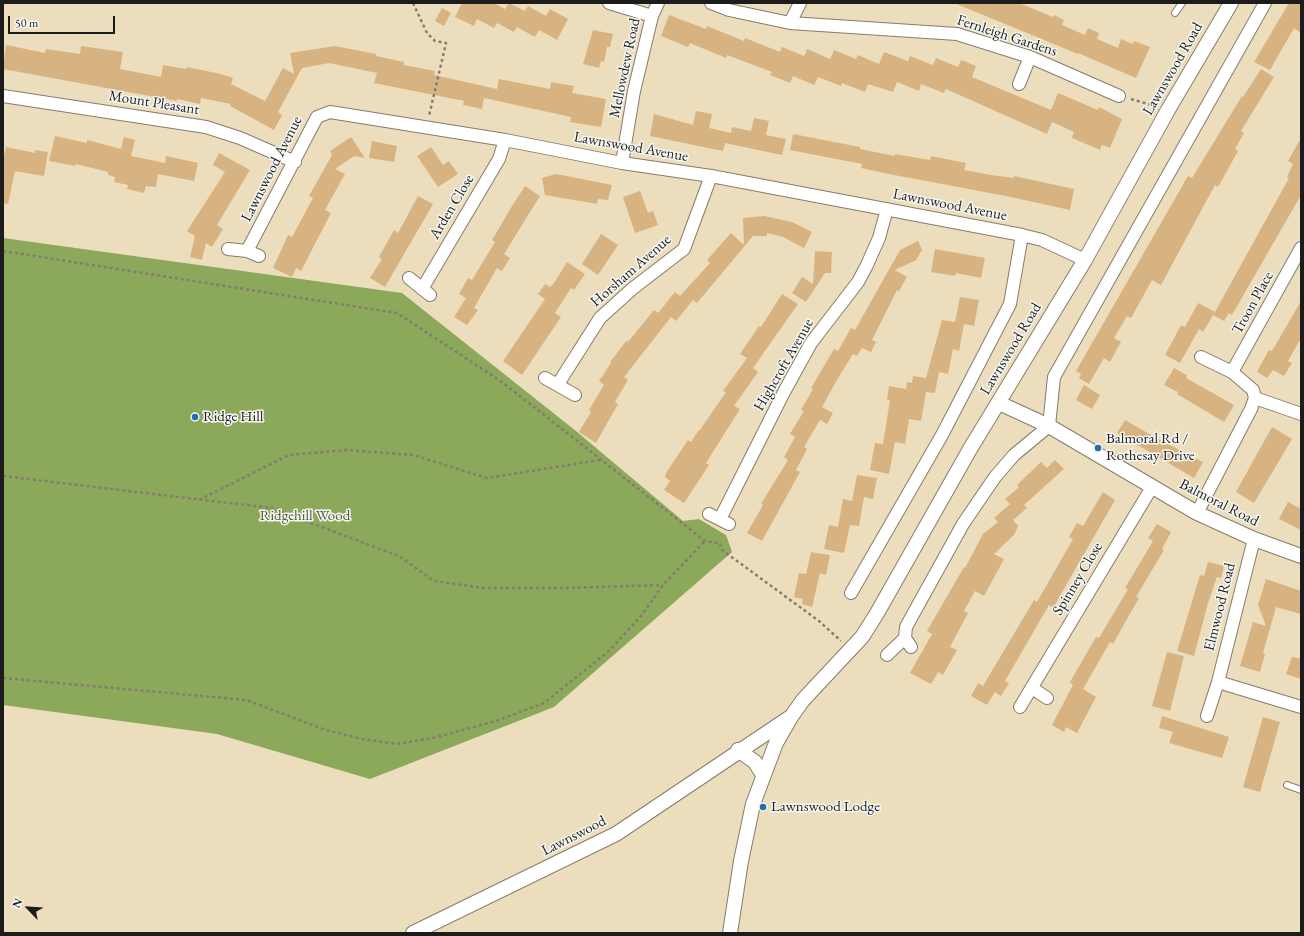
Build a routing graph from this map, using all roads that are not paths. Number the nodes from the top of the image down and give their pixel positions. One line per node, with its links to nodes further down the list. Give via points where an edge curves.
1 (609, 3): 9 (street)
2 (658, 3): 9 (street, Mellowdew Road)
3 (711, 3): 10 (street, Fernleigh Gardens, via 729,10)
4 (800, 3): 10 (street)
5 (1182, 3): 8 (lane)
6 (1231, 3): 25 (street, Lawnswood Road)
7 (1265, 3): 35 (street, via 1054,376)
8 (1175, 13)
9 (652, 16): 17 (street, Mellowdew Road, via 634,91)
10 (790, 23): 11 (street, Fernleigh Gardens, via 957,34)
11 (1030, 57): 12 (street); 14 (street, Fernleigh Gardens)
12 (1019, 84)
13 (3, 96): 16 (street, Mount Pleasant, via 206,127 240,138)
14 (1119, 96)
15 (505, 140): 16 (street, Lawnswood Avenue, via 330,112 317,117); 17 (street, Lawnswood Avenue); 26 (street, Arden Close, via 499,159 426,292)
16 (295, 162): 23 (street, Lawnswood Avenue)
17 (622, 164): 18 (street, Lawnswood Avenue)
18 (711, 176): 19 (street, Lawnswood Avenue); 30 (street, Horsham Avenue, via 684,249 632,289 600,318)
19 (887, 209): 20 (street, Lawnswood Avenue); 38 (street, Highcroft Avenue, via 880,238 867,265 858,282 811,343 784,392 725,522)
20 (1022, 235): 25 (street, Lawnswood Avenue, via 1042,240); 41 (street, via 1010,304 942,434)
21 (1301, 248): 28 (street, Troon Place)
22 (228, 249): 23 (street)
23 (247, 251): 24 (street)
24 (259, 256)
25 (1085, 260): 33 (street, Lawnswood Road)
26 (409, 278)
27 (1202, 356): 28 (street)
28 (1232, 372): 32 (street, via 1253,390)
29 (545, 378): 30 (street)
30 (558, 384): 31 (street)
31 (575, 395)
32 (1255, 398): 34 (street); 37 (street)
33 (999, 403): 35 (street, Balmoral Road); 46 (street, Lawnswood Road, via 862,637)
34 (1301, 414)
35 (1049, 426): 36 (street, Balmoral Road); 42 (street, via 1014,455 996,477 963,524 906,627 908,642)
36 (1152, 487): 37 (street, Balmoral Road); 44 (street, Spinney Close)
37 (1197, 513): 39 (street, Balmoral Road)
38 (709, 514)
39 (1254, 540): 40 (street, Balmoral Road); 43 (street, Elmwood Road)
40 (1301, 556)
41 (851, 593)
42 (887, 655)
43 (1218, 682): 48 (street); 49 (street, Elmwood Road)
44 (1032, 688): 45 (street); 47 (street, Spinney Close)
45 (1047, 698)
46 (803, 700): 50 (street, Lawnswood)
47 (1020, 707)
48 (1301, 707)
49 (1206, 716)
50 (791, 717): 51 (street, Lawnswood); 52 (street, Lawnswood, via 776,743)
51 (738, 750): 52 (street, via 755,762); 55 (street, Lawnswood, via 616,834)
52 (763, 775): 56 (street, Lawnswood, via 753,804 740,861)
53 (1287, 785): 54 (lane)
54 (1301, 789)
55 (413, 933)
56 (730, 933)

